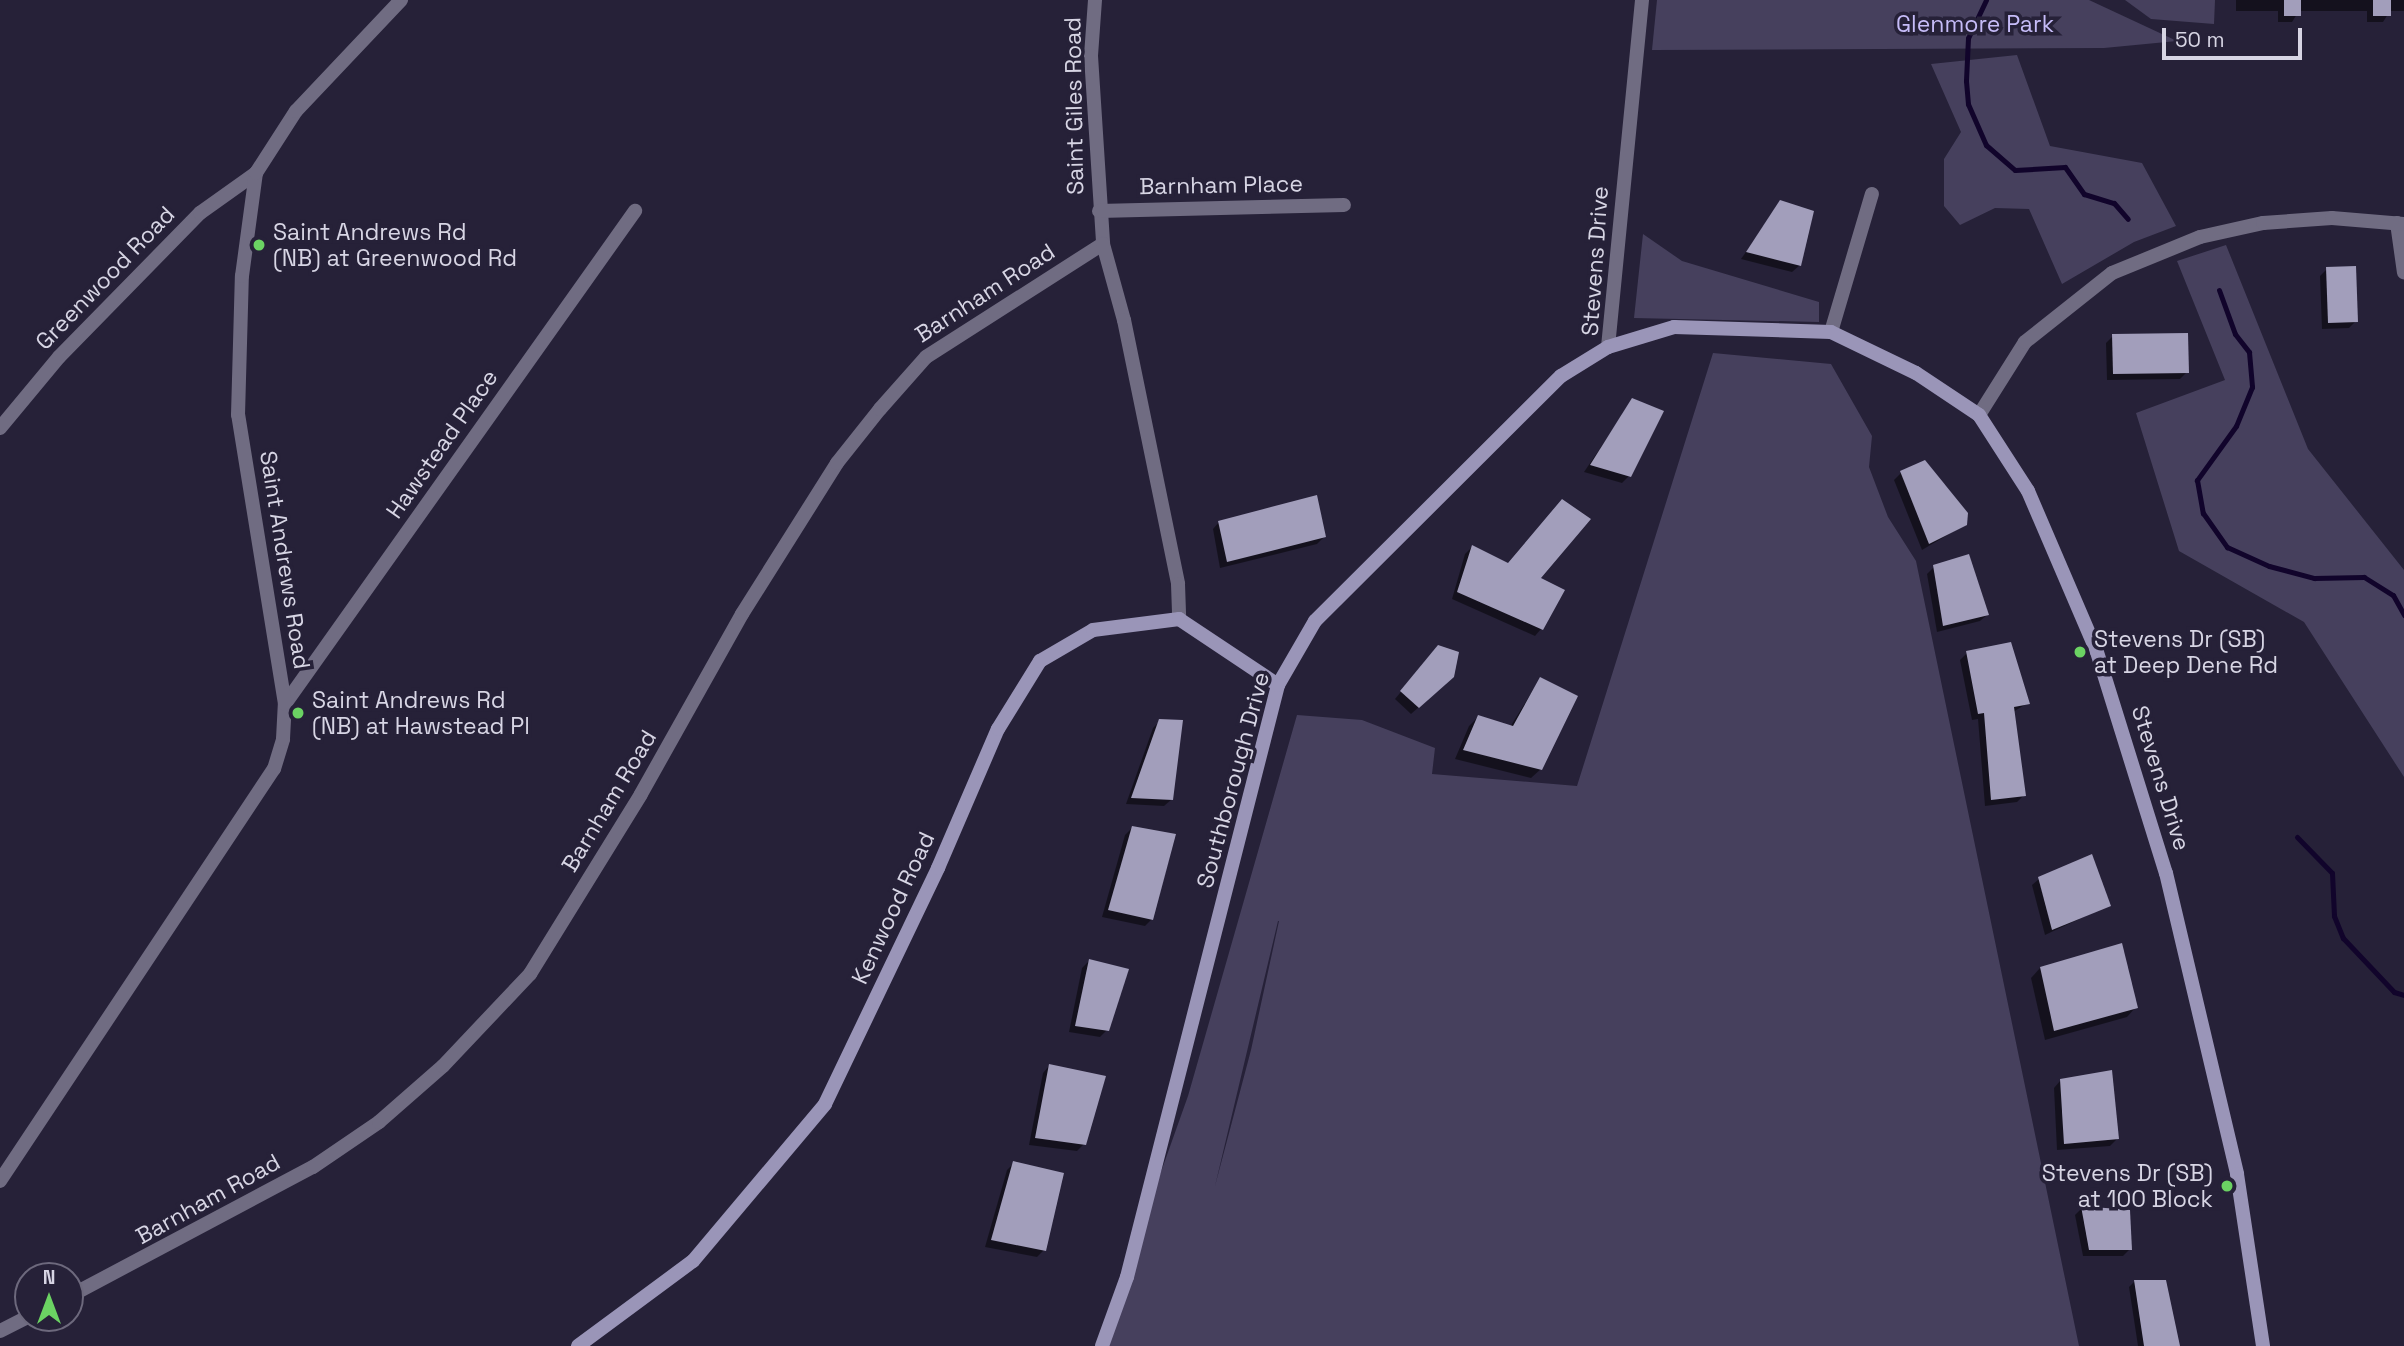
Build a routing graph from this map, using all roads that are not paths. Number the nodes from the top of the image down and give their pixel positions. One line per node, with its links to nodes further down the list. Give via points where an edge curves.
1 (401, 0): 4 (street, Saint Andrews Road, via 296,111)
2 (1095, 0): 8 (street, Saint Giles Road, via 1091,56)
3 (1642, 0): 13 (street, Stevens Drive)
4 (256, 173): 15 (street, Greenwood Road, via 200,213 59,357); 18 (street, Saint Andrews Road, via 242,276 238,415)
5 (1872, 194): 12 (street)
6 (1345, 205): 8 (street, Barnham Place)
7 (635, 211): 18 (street, Hawstead Place)
8 (1099, 211): 10 (street)
9 (2401, 224): 11 (street); 14 (street, via 2332,218 2263,223 2200,237 2112,273 2025,342)
10 (1103, 244): 16 (street, via 1124,320 1178,584); 20 (street, Barnham Road, via 926,357 880,409 837,463 742,614 641,794 530,974 443,1066 379,1122 313,1167)
11 (2404, 273)
12 (1831, 332): 13 (street, Stevens Drive, via 1674,327); 14 (street, Stevens Drive, via 1916,373)
13 (1608, 347): 17 (street, Southborough Drive, via 1560,376 1315,621)
14 (1979, 415): 23 (street, Stevens Drive, via 2028,491 2097,652 2166,873 2237,1174)
15 (0, 428)
16 (1179, 619): 17 (street); 21 (street, Kenwood Road, via 1093,630 1040,661 998,729 938,868 824,1104 693,1261)
17 (1278, 685): 22 (street, Southborough Drive, via 1127,1277)
18 (285, 704): 19 (street, Saint Andrews Road, via 283,739 274,769)
19 (0, 1181)
20 (84, 1289)
21 (578, 1346)
22 (1102, 1346)
23 (2263, 1346)

